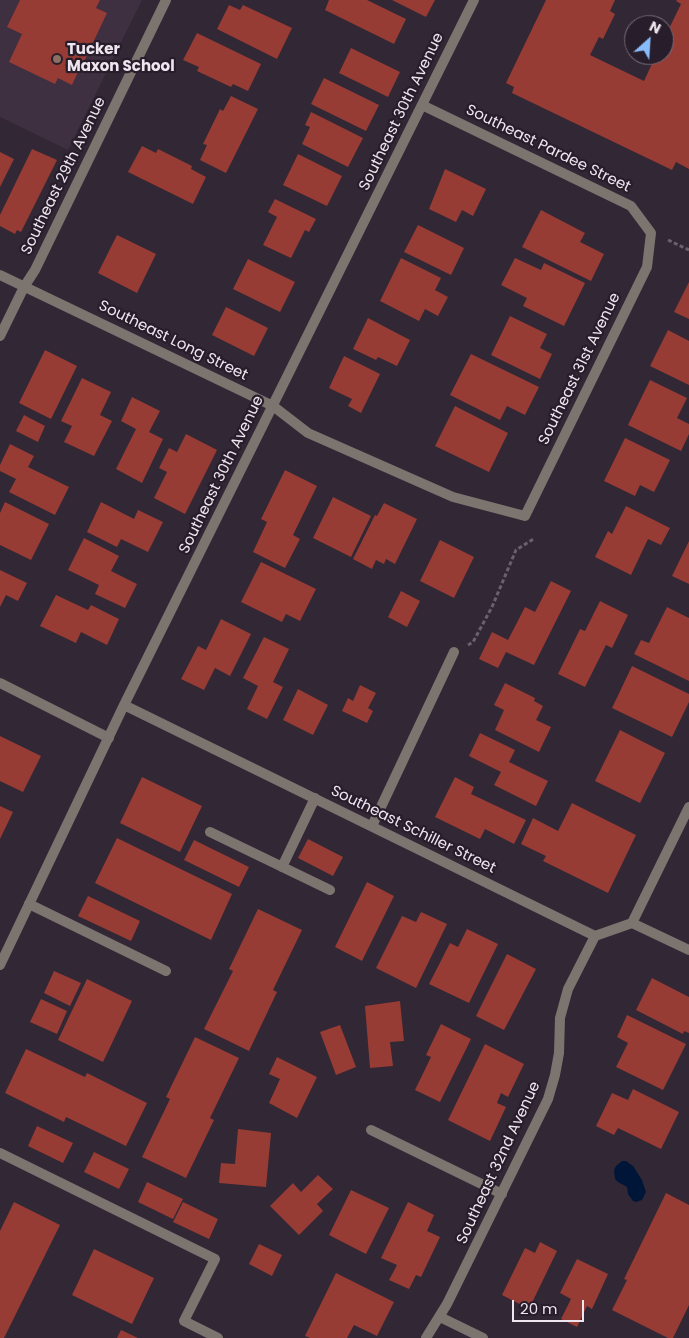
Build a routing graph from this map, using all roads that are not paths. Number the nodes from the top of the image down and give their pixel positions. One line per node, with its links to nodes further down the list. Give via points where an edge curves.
1 (166, 0): 6 (street, Southeast 29th Avenue, via 35,270)
2 (474, 0): 3 (street, Southeast 30th Avenue)
3 (422, 105): 4 (street, Southeast Pardee Street, via 631,206); 8 (street, Southeast 30th Avenue)
4 (651, 233): 9 (street, Southeast 31st Avenue, via 648,267)
5 (0, 275): 6 (street, Southeast Long Street)
6 (24, 286): 7 (street, Southeast 29th Avenue); 8 (street, Southeast Long Street)
7 (0, 336)
8 (273, 406): 9 (street, Southeast Long Street, via 308,433 453,498); 12 (street, Southeast 30th Avenue)
9 (525, 516)
10 (454, 652): 16 (street)
11 (0, 683): 13 (street)
12 (124, 705): 13 (street, Southeast 30th Avenue); 14 (street, Southeast Schiller Street)
13 (109, 738): 20 (street, Southeast 30th Avenue)
14 (315, 798): 16 (street, Southeast Schiller Street); 18 (street)
15 (689, 807): 21 (street)
16 (372, 826): 22 (street, Southeast Schiller Street)
17 (210, 832): 18 (street)
18 (282, 866): 19 (street)
19 (330, 890)
20 (29, 904): 24 (street, Southeast 30th Avenue); 25 (street)
21 (632, 923): 22 (street); 23 (street)
22 (595, 936): 28 (street, Southeast 32nd Avenue, via 568,989 560,1018 555,1076 548,1099)
23 (689, 950)
24 (0, 965)
25 (166, 971)
26 (371, 1130): 28 (street)
27 (0, 1153): 30 (street, via 215,1259 184,1322)
28 (502, 1194): 29 (street, Southeast 32nd Avenue)
29 (440, 1317): 31 (street, Southeast 32nd Avenue); 32 (street)
30 (218, 1338)
31 (426, 1338)
32 (483, 1338)

